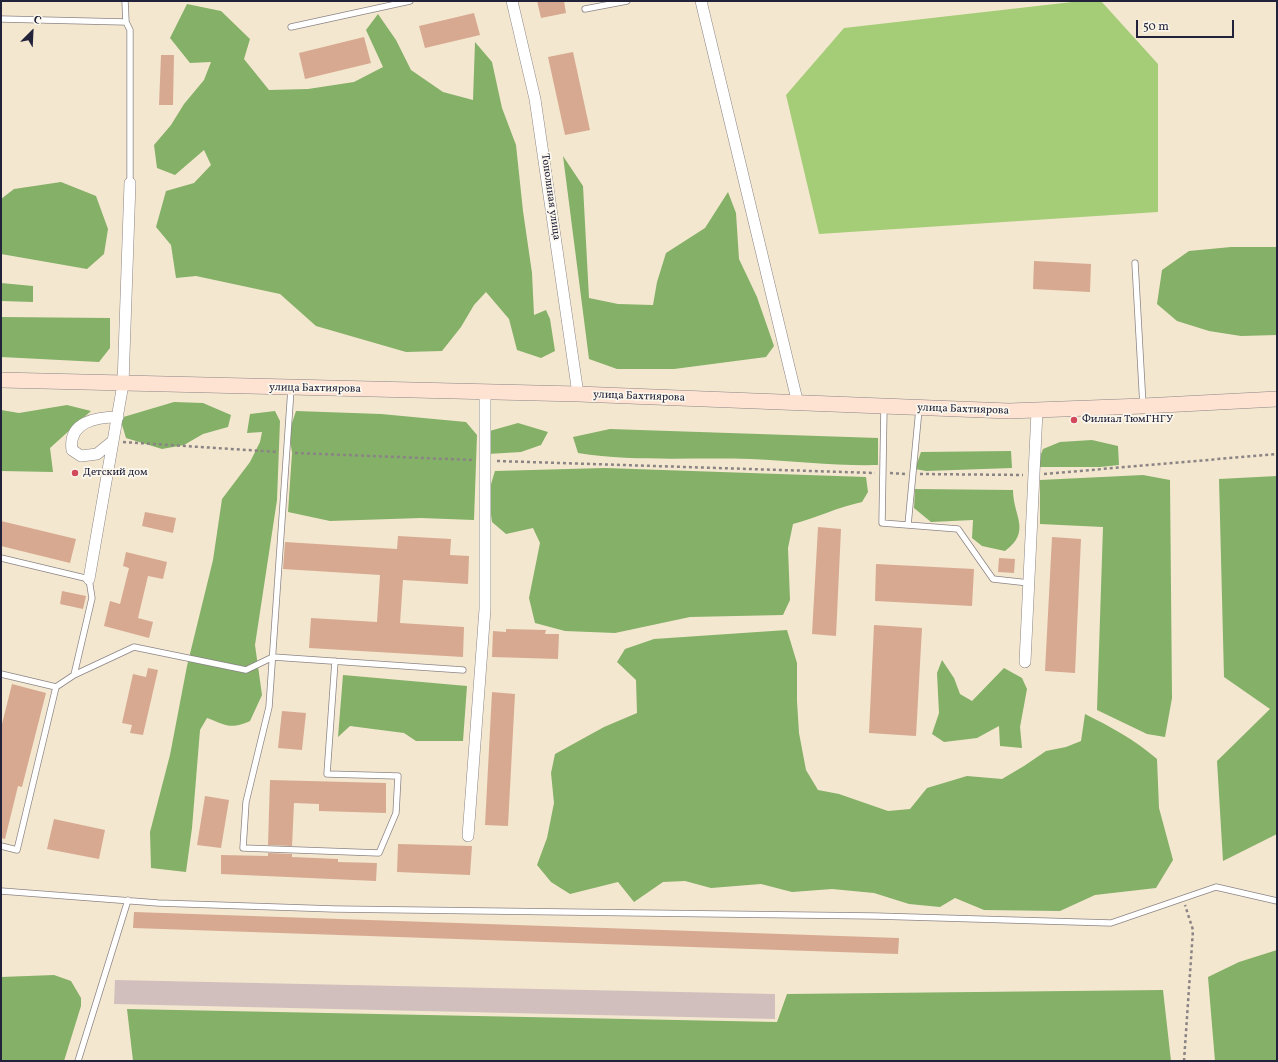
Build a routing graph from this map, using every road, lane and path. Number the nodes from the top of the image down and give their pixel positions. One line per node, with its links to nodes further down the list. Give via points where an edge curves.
1 (125, 1): 8 (lane)
2 (410, 1): 9 (lane)
3 (512, 1): 16 (street, Тополиная улица, via 535,99)
4 (627, 1): 6 (lane)
5 (701, 1): 18 (street)
6 (585, 9)
7 (1, 19): 8 (lane)
8 (126, 22): 10 (lane, via 130,30)
9 (291, 27)
10 (130, 183): 13 (street)
11 (1135, 263): 19 (lane)
12 (1, 380): 13 (main road, улица Бахтиярова)
13 (123, 384): 14 (main road, улица Бахтиярова); 23 (street)
14 (291, 388): 15 (main road, улица Бахтиярова); 25 (lane)
15 (486, 393): 16 (main road, улица Бахтиярова); 27 (street)
16 (578, 394): 18 (main road, улица Бахтиярова)
17 (1277, 399): 19 (main road, улица Бахтиярова)
18 (798, 404): 20 (main road, улица Бахтиярова)
19 (1143, 406): 22 (main road, улица Бахтиярова)
20 (884, 407): 21 (main road, улица Бахтиярова); 28 (lane)
21 (919, 409): 22 (main road, улица Бахтиярова); 29 (lane)
22 (1037, 411): 30 (street)
23 (118, 417): 24 (street); 24 (street, via 103,417 89,421 77,428 70,440 72,450 81,456 97,454)
24 (113, 441): 25 (path); 33 (street)
25 (286, 453): 27 (path); 35 (lane)
26 (1277, 454): 30 (path)
27 (485, 461): 28 (path); 42 (street, via 485,608)
28 (882, 473): 29 (path); 31 (lane, via 882,522)
29 (913, 474): 30 (path); 31 (lane)
30 (1034, 475): 34 (street)
31 (908, 525): 34 (lane, via 958,529 993,579)
32 (1, 558): 33 (lane)
33 (89, 579): 40 (lane, via 92,598)
34 (1029, 582): 37 (street)
35 (273, 657): 36 (lane); 36 (lane, via 269,708 246,802 243,848 380,853 396,813 398,776 327,774); 40 (lane, via 246,670 134,647)
36 (335, 661): 38 (lane)
37 (1025, 662)
38 (463, 670)
39 (1, 674): 41 (lane)
40 (74, 675): 41 (lane)
41 (56, 687): 43 (lane, via 17,850)
42 (468, 836)
43 (1, 846)
44 (1, 891): 46 (lane)
45 (1183, 898): 46 (lane, via 1111,922 875,916 334,909); 47 (lane, via 1216,887); 49 (path, via 1193,930)
46 (128, 900): 48 (lane)
47 (1277, 901)
48 (78, 1061)
49 (1184, 1061)

